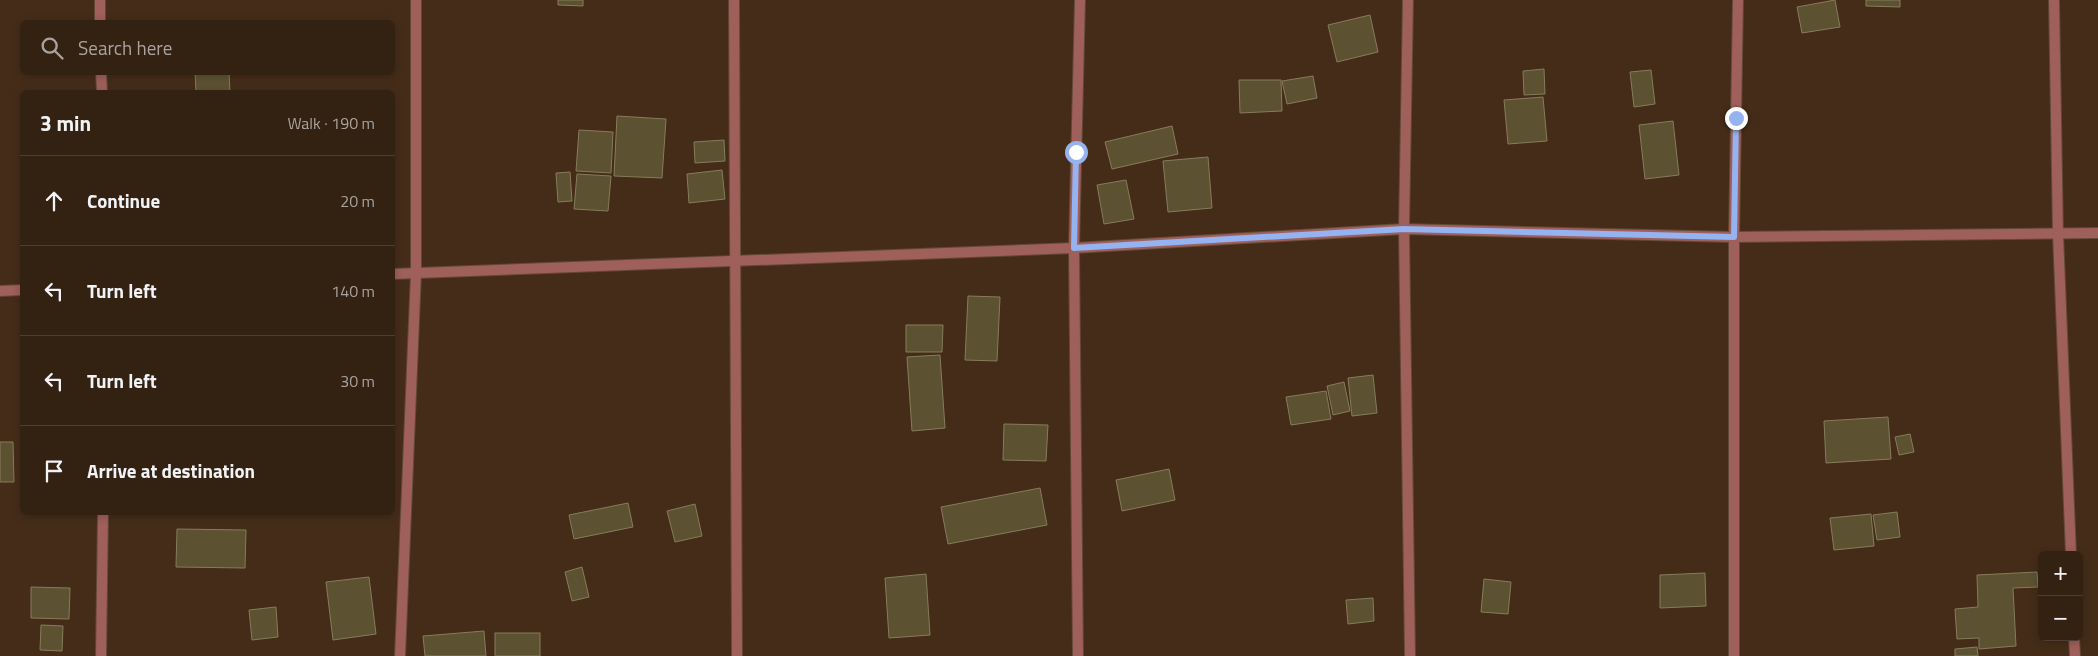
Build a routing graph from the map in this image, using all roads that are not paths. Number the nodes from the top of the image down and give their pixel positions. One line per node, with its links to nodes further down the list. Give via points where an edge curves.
1 (100, 0): 8 (street)
2 (416, 0): 17 (street)
3 (734, 0): 16 (street)
4 (1080, 0): 15 (street)
5 (1408, 0): 11 (street)
6 (1738, 0): 14 (street)
7 (2054, 0): 13 (street)
8 (100, 20)
9 (101, 75): 10 (street)
10 (102, 90)
11 (1404, 229): 14 (street); 15 (street); 28 (street)
12 (2098, 233): 13 (street)
13 (2058, 234): 14 (street); 22 (street)
14 (1734, 237): 29 (street)
15 (1074, 248): 16 (street); 27 (street)
16 (736, 260): 17 (street); 26 (street)
17 (416, 273): 18 (street); 25 (street)
18 (395, 274)
19 (20, 290): 20 (street)
20 (0, 291)
21 (103, 515): 24 (street)
22 (2071, 551)
23 (2074, 641): 30 (street)
24 (101, 656)
25 (400, 656)
26 (737, 656)
27 (1078, 656)
28 (1410, 656)
29 (1734, 656)
30 (2075, 656)

